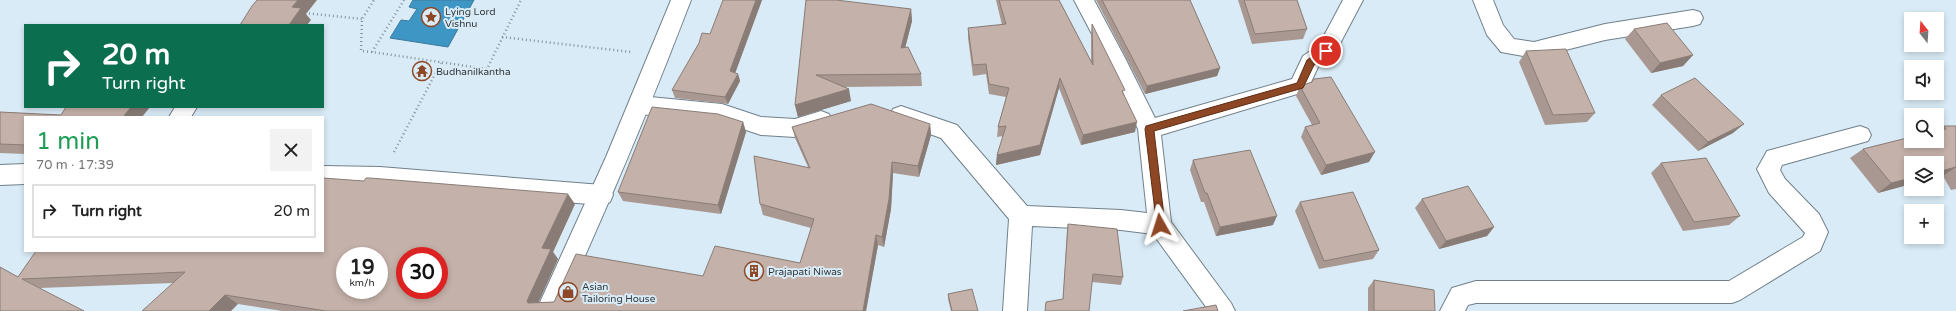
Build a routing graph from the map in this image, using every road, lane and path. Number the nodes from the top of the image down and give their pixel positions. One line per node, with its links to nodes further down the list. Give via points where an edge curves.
1 (374, 0): 10 (path)
2 (404, 0): 12 (path)
3 (521, 0): 11 (path)
4 (681, 0): 13 (street)
5 (1084, 0): 18 (street)
6 (1353, 0): 18 (street, via 1326,51 1310,62 1300,85)
7 (1482, 0): 9 (street, via 1494,29 1508,46 1534,50 1605,32)
8 (302, 13): 10 (path)
9 (1692, 18)
10 (362, 19): 12 (path, via 361,51)
11 (502, 37): 13 (path); 14 (path, via 487,69)
12 (372, 52): 14 (path)
13 (660, 55): 15 (street)
14 (441, 62): 20 (path)
15 (640, 105): 17 (street, via 722,113 761,126 795,128); 24 (street)
16 (880, 107): 25 (street, via 949,132)
17 (838, 115)
18 (1149, 129): 26 (street)
19 (1860, 135): 30 (street, via 1775,158 1768,169 1777,186 1811,221 1817,232 1812,244 1732,292 1476,292 1460,296)
20 (394, 152)
21 (24, 174): 22 (street)
22 (0, 175)
23 (324, 176): 24 (street, via 380,177)
24 (602, 195): 27 (street)
25 (1021, 216): 26 (street, via 1121,220); 28 (street)
26 (1160, 225): 29 (street)
27 (548, 311)
28 (1016, 311)
29 (1223, 311)
30 (1452, 311)

